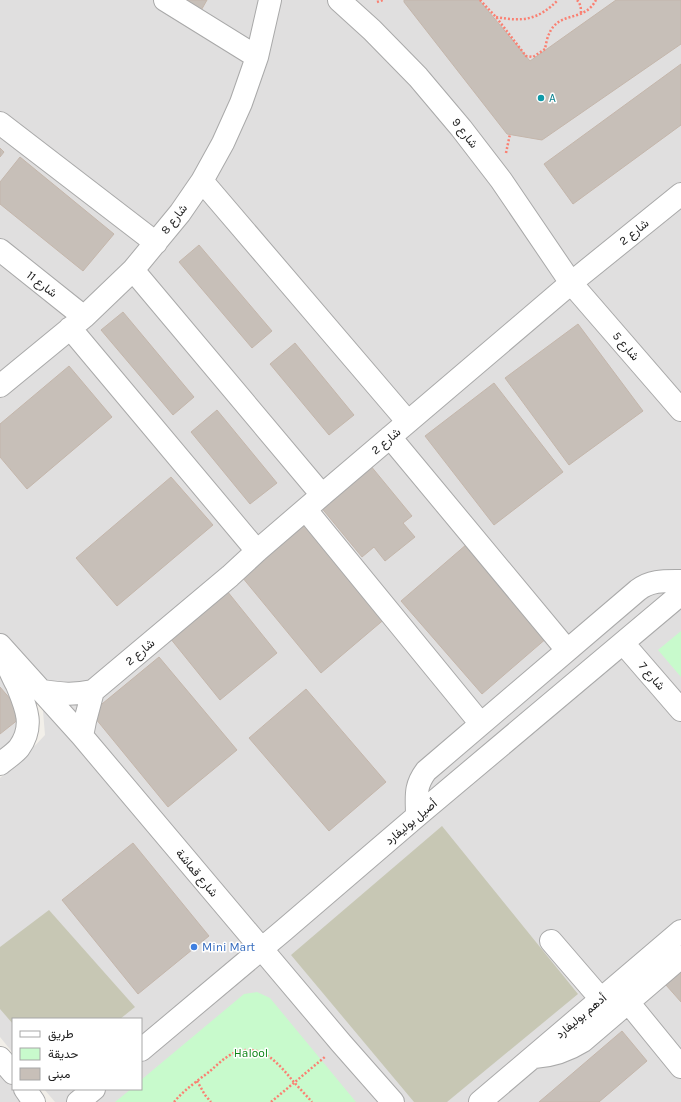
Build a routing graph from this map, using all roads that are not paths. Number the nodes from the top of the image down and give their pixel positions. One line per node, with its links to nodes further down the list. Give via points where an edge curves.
1 (166, 0): 4 (street)
2 (270, 0): 4 (street, شارع 8)
3 (339, 0): 11 (street, شارع 9, via 418,77 462,128)
4 (257, 56): 6 (street, شارع 8, via 241,103)
5 (0, 123): 8 (street)
6 (202, 181): 8 (street, شارع 8); 15 (street)
7 (681, 194): 11 (street, شارع 2)
8 (156, 243): 10 (street, شارع 8)
9 (0, 250): 12 (street, شارع 11)
10 (133, 270): 12 (street, شارع 8); 17 (street)
11 (571, 283): 14 (street, شارع 5); 15 (street, شارع 2)
12 (77, 323): 13 (street, شارع 8); 19 (street, شارع 11)
13 (0, 386)
14 (681, 410)
15 (408, 422): 16 (street, شارع 2)
16 (390, 438): 17 (street, شارع 2); 25 (street)
17 (322, 495): 18 (street, شارع 2)
18 (306, 510): 19 (street, شارع 2); 31 (street)
19 (257, 551): 27 (street, شارع 2)
20 (681, 581): 25 (street, via 656,582 643,586)
21 (681, 594): 22 (street, أصيل بوليفارد)
22 (623, 643): 28 (street, أصيل بوليفارد); 30 (street, شارع 7)
23 (0, 645): 26 (street, شارع قماشة)
24 (0, 648): 33 (street, via 26,708 28,725 19,748)
25 (567, 650): 29 (street)
26 (42, 691): 27 (street, via 76,694); 32 (street, شارع قماشة)
27 (93, 691): 32 (street)
28 (562, 695): 29 (street); 34 (street, أصيل بوليفارد)
29 (513, 696): 31 (street)
30 (681, 710)
31 (481, 724): 34 (street, via 421,777 416,793)
32 (82, 736): 37 (street, شارع قماشة)
33 (0, 764)
34 (417, 816): 37 (street, أصيل بوليفارد)
35 (681, 931): 39 (street, أدهم بوليفارد)
36 (551, 941): 39 (street)
37 (262, 949): 41 (street, أصيل بوليفارد); 50 (street, شارع قماشة)
38 (681, 956): 40 (street)
39 (601, 999): 42 (street, أدهم بوليفارد)
40 (628, 1002): 42 (street, via 583,1042 571,1049); 44 (street)
41 (142, 1049)
42 (533, 1057): 51 (street, أدهم بوليفارد)
43 (0, 1058): 45 (street)
44 (681, 1067)
45 (12, 1072)
46 (26, 1090): 48 (street)
47 (93, 1090): 49 (street)
48 (34, 1102)
49 (78, 1102)
50 (393, 1102)
51 (480, 1102)

